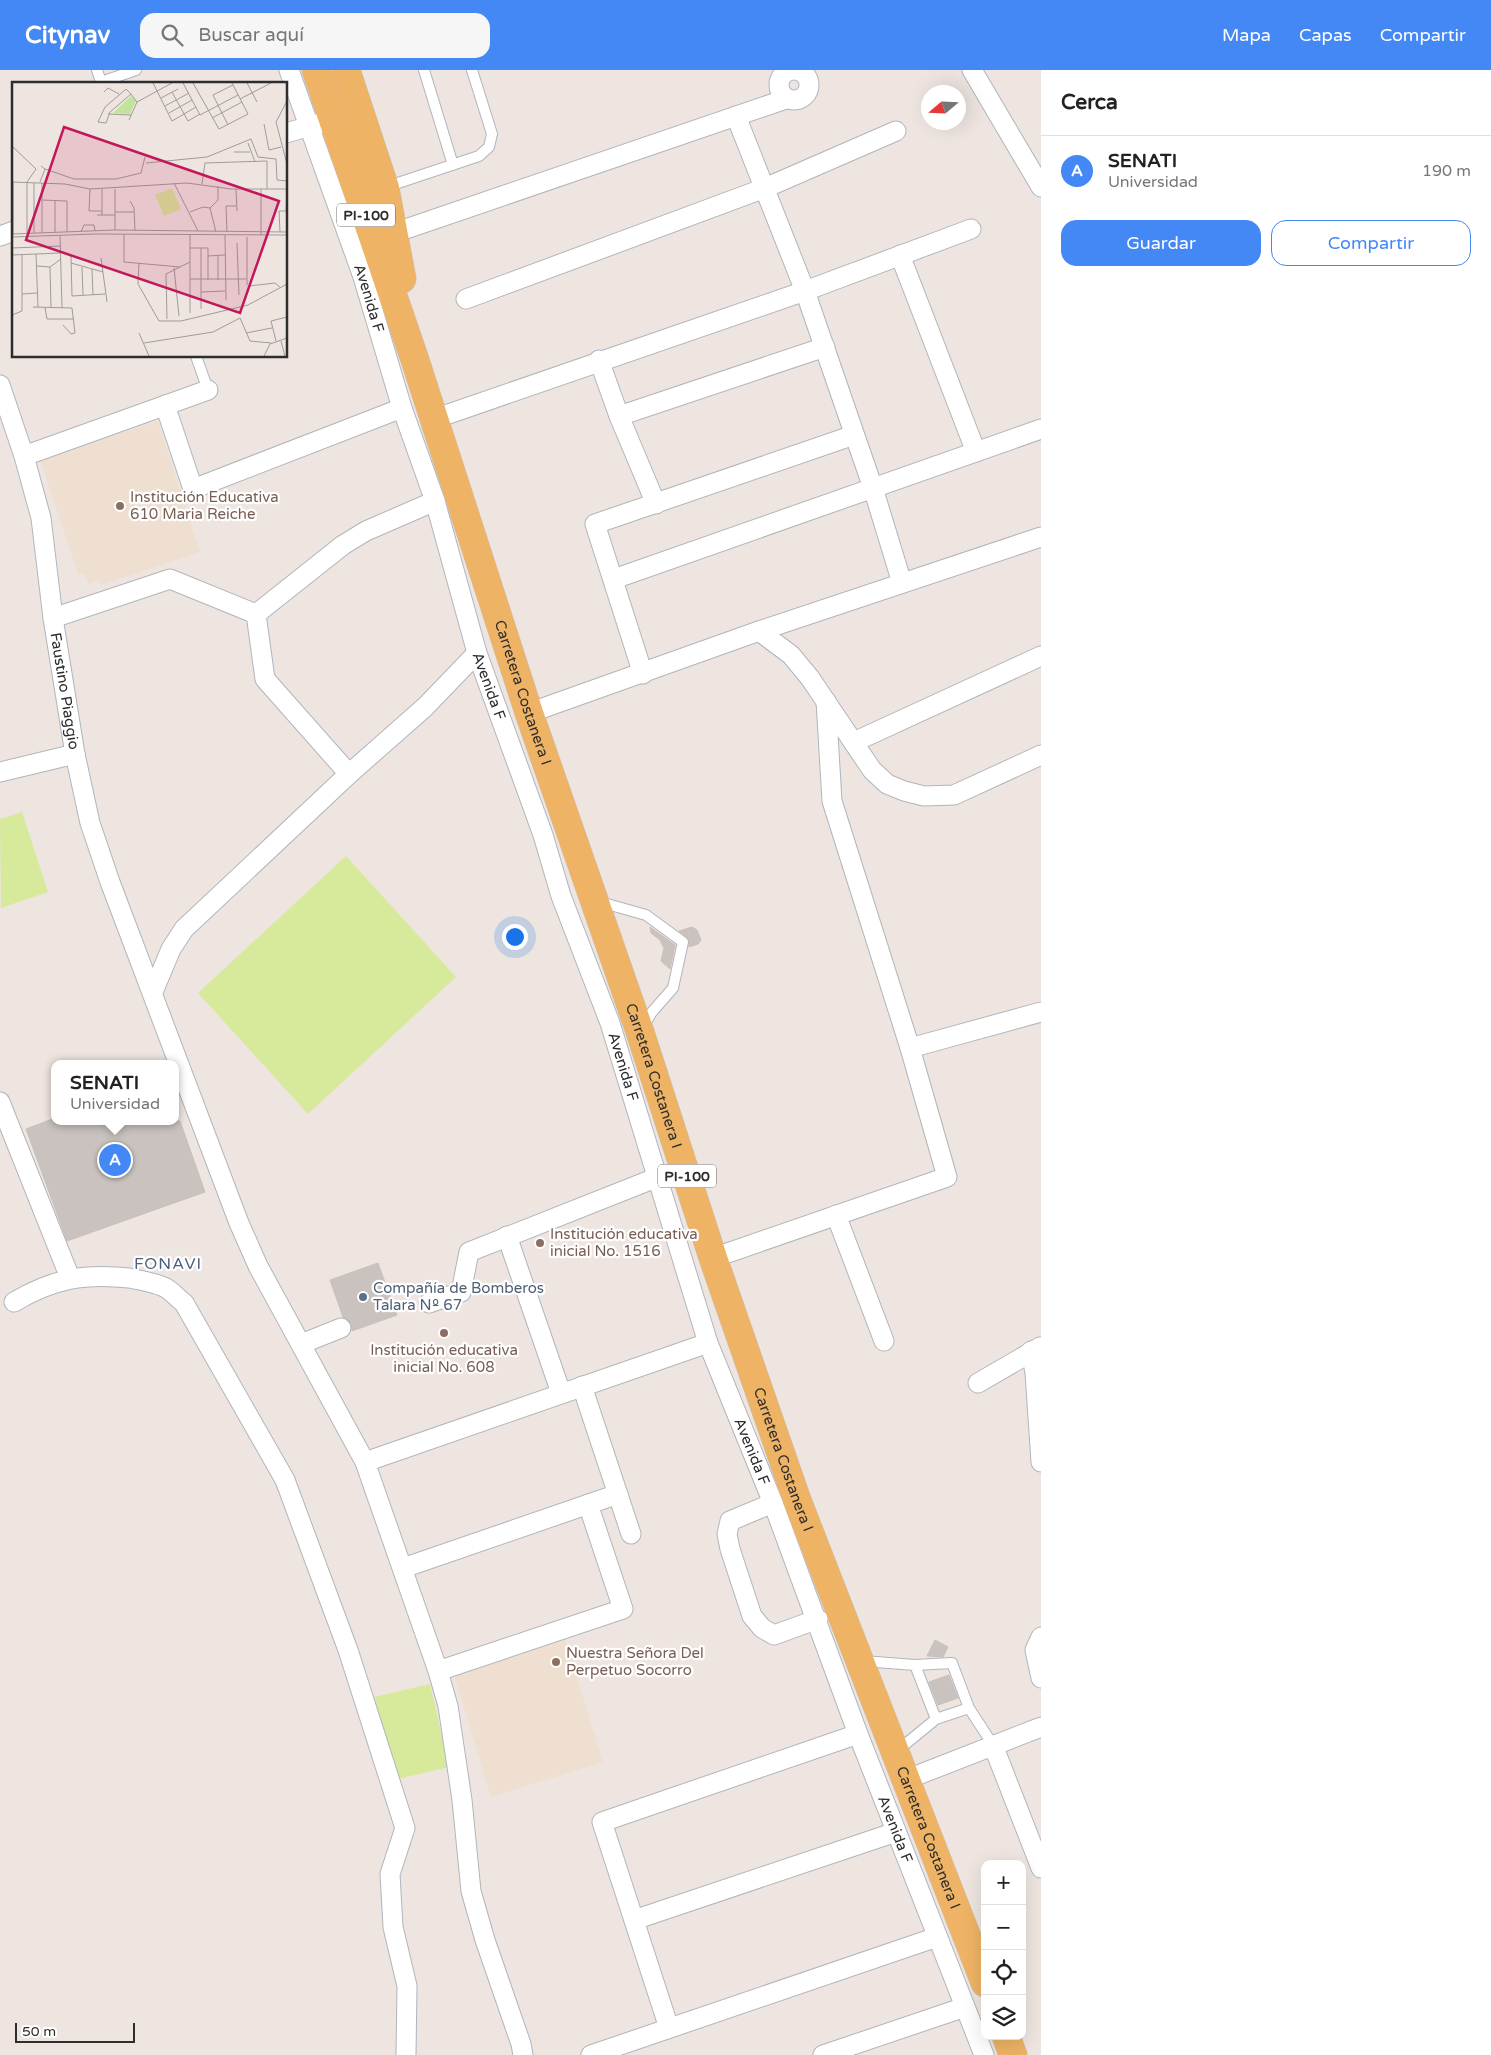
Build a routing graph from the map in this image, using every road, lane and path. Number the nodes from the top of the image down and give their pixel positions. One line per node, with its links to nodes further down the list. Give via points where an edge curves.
1 (97, 70): 2 (lane, via 101,82)
2 (136, 70)
3 (289, 70): 11 (street, Avenida F)
4 (316, 70): 11 (main road, Carretera Costanera I / PI-100)
5 (346, 70): 16 (main road, Carretera Costanera I / PI-100)
6 (424, 70): 14 (lane)
7 (472, 70): 14 (lane, via 492,134 489,148 479,156)
8 (972, 70): 15 (street)
9 (786, 98): 10 (street)
10 (736, 116): 17 (street); 20 (street)
11 (321, 123): 13 (street); 27 (main road, Carretera Costanera I / PI-100); 32 (street, Avenida F, via 362,277)
12 (896, 131): 17 (street)
13 (288, 133)
14 (453, 165): 16 (lane)
15 (1041, 187)
16 (385, 188): 20 (main road, Carretera Costanera I / PI-100)
17 (764, 188): 23 (street); 24 (street)
18 (972, 229): 22 (street)
19 (12, 232): 21 (street)
20 (394, 233): 27 (main road, Carretera Costanera I / PI-100)
21 (0, 236)
22 (900, 255): 23 (street); 37 (street)
23 (805, 291): 25 (street); 28 (street)
24 (466, 298)
25 (825, 348): 33 (street); 36 (street)
26 (197, 358): 30 (lane)
27 (415, 360): 34 (main road, Carretera Costanera I / PI-100)
28 (599, 360): 33 (street); 34 (street)
29 (0, 385): 38 (street, Faustino Piaggio)
30 (208, 390): 31 (street)
31 (165, 405): 32 (street, via 192,489); 38 (street)
32 (402, 408): 40 (street, Avenida F)
33 (619, 416): 41 (street)
34 (434, 419): 52 (main road, Carretera Costanera I / PI-100)
35 (1041, 429): 37 (street)
36 (854, 435): 39 (street); 41 (street)
37 (976, 452): 39 (street)
38 (24, 456): 46 (street, Faustino Piaggio, via 41,518)
39 (872, 488): 43 (street); 44 (street)
40 (435, 500): 45 (street, via 343,545); 48 (street, Avenida F)
41 (656, 504): 43 (street, via 595,524)
42 (1041, 536): 44 (street)
43 (614, 579): 50 (street)
44 (902, 583): 47 (street)
45 (256, 614): 46 (street, via 170,579); 57 (street, via 265,679)
46 (53, 618): 54 (street, Faustino Piaggio)
47 (759, 631): 50 (street); 51 (street, via 791,655)
48 (477, 653): 57 (street, via 425,707); 66 (street, Avenida F, via 543,835 561,896 610,1023)
49 (1041, 656): 53 (street)
50 (643, 674): 52 (street)
51 (826, 701): 53 (street); 62 (street, via 832,801)
52 (528, 713): 58 (main road, Carretera Costanera I / PI-100)
53 (854, 742): 55 (street, via 872,770 887,784 924,796 954,795)
54 (75, 754): 56 (street); 59 (street, Faustino Piaggio, via 90,823)
55 (1041, 755)
56 (0, 772)
57 (349, 774): 59 (street, via 184,929 171,949)
58 (594, 900): 61 (main road, Carretera Costanera I / PI-100); 61 (lane, via 646,915 684,942 673,988)
59 (153, 992): 63 (street, Faustino Piaggio)
60 (1041, 1012): 62 (street)
61 (640, 1032): 69 (main road, Carretera Costanera I / PI-100)
62 (910, 1048): 67 (street, via 947,1177)
63 (178, 1060)
64 (179, 1062): 76 (street, Faustino Piaggio, via 239,1223 258,1266)
65 (0, 1102): 70 (street)
66 (658, 1177): 68 (street); 75 (street, Avenida F)
67 (836, 1215): 69 (street); 74 (street)
68 (507, 1236): 72 (street, via 469,1252 461,1292); 80 (street)
69 (713, 1258): 90 (main road, Carretera Costanera I / PI-100)
70 (70, 1278): 71 (street); 109 (street, via 106,1276 137,1280 166,1288 184,1303 285,1480 348,1650 405,1828 390,1874 393,1927 407,1986)
71 (14, 1302)
72 (429, 1304)
73 (341, 1328): 76 (street)
74 (884, 1341)
75 (708, 1343): 79 (street); 84 (street, Avenida F)
76 (301, 1344): 81 (street, Faustino Piaggio)
77 (1036, 1348): 78 (street); 82 (street)
78 (978, 1383)
79 (582, 1386): 80 (street); 83 (street)
80 (561, 1394): 81 (street)
81 (365, 1462): 87 (street, Faustino Piaggio)
82 (1041, 1462)
83 (618, 1494): 85 (street); 86 (street)
84 (773, 1503): 88 (street, Avenida F); 88 (street, via 730,1520 727,1534 752,1616 762,1628 774,1635)
85 (588, 1504): 87 (street); 92 (street, via 623,1609)
86 (631, 1534)
87 (402, 1568): 92 (street, Faustino Piaggio)
88 (818, 1619): 97 (street, Avenida F)
89 (1041, 1636): 93 (street, via 1035,1650)
90 (858, 1660): 91 (lane); 99 (main road, Carretera Costanera I / PI-100)
91 (915, 1665): 94 (lane, via 952,1663); 95 (lane)
92 (438, 1671): 110 (street, Faustino Piaggio, via 448,1706 471,1891)
93 (1041, 1678)
94 (969, 1708): 95 (lane); 98 (lane)
95 (936, 1719): 99 (lane)
96 (1041, 1726): 98 (street)
97 (858, 1734): 101 (street, Avenida F); 103 (street, via 602,1822)
98 (993, 1745): 100 (street); 102 (street)
99 (894, 1753): 100 (main road, Carretera Costanera I / PI-100)
100 (905, 1780): 105 (main road, Carretera Costanera I / PI-100)
101 (896, 1832): 103 (street); 104 (street, Avenida F)
102 (1041, 1868)
103 (634, 1920): 107 (street)
104 (937, 1937): 106 (street, Avenida F); 107 (street)
105 (981, 1973)
106 (965, 2008): 112 (street); 113 (street, Avenida F)
107 (669, 2028): 111 (street)
108 (1007, 2040): 114 (main road)
109 (406, 2055)
110 (523, 2055)
111 (590, 2055)
112 (823, 2055)
113 (984, 2055)
114 (1013, 2055)

